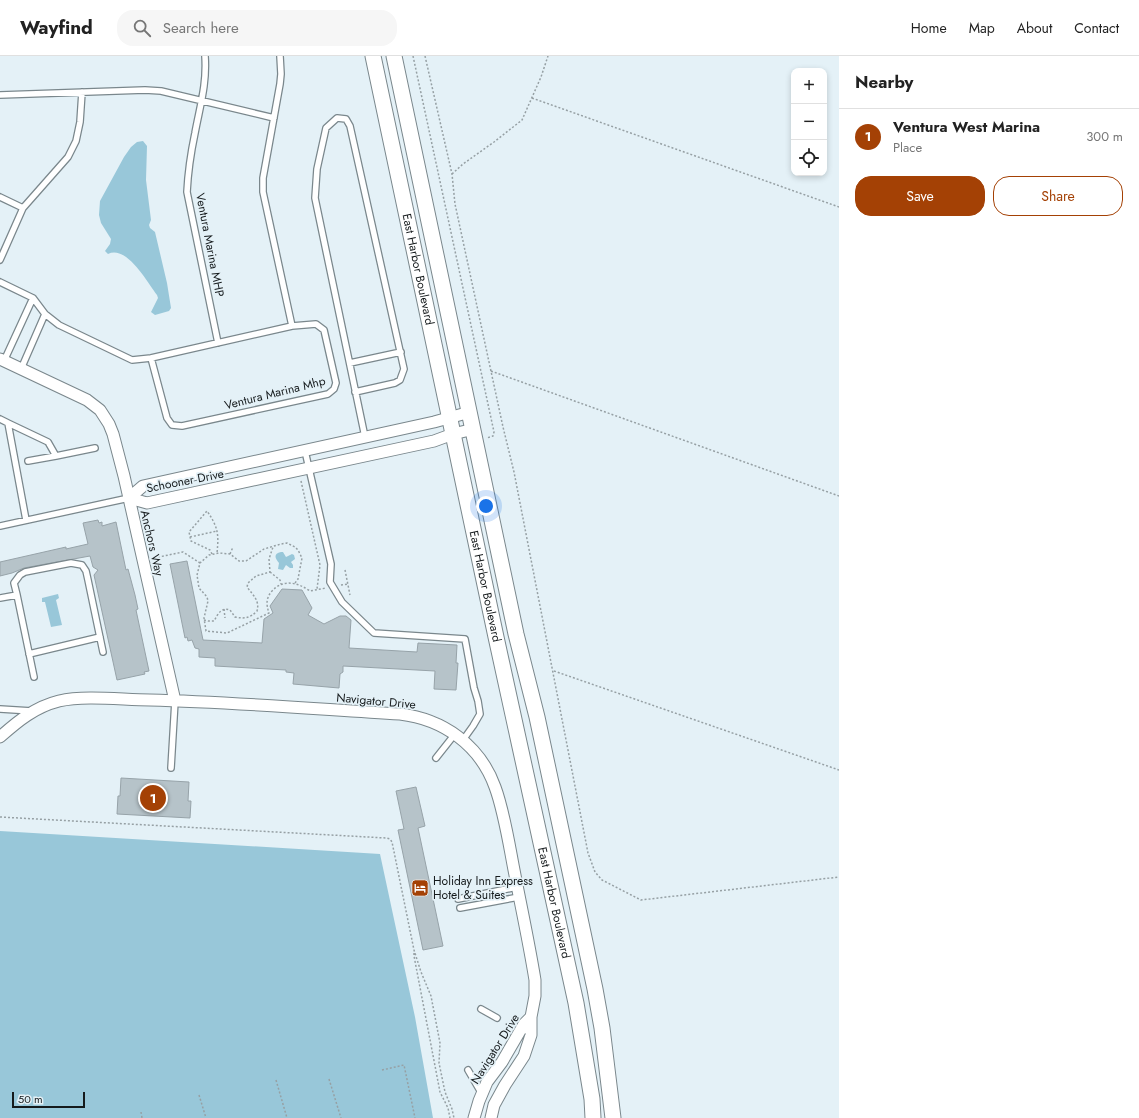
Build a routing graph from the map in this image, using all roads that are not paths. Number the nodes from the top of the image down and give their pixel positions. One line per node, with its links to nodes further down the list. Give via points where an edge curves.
1 (205, 56): 7 (lane, Ventura Marina MHP)
2 (280, 56): 8 (lane, via 281,74)
3 (373, 56): 24 (main road, East Harbor Boulevard)
4 (394, 56): 23 (main road, East Harbor Boulevard)
5 (82, 92): 6 (lane); 7 (lane, via 161,91); 10 (lane, via 76,141 68,157)
6 (0, 95)
7 (202, 102): 8 (lane); 16 (lane, Ventura Marina MHP, via 187,192)
8 (274, 118): 15 (lane, via 263,178 263,192)
9 (0, 197): 10 (lane)
10 (23, 208): 11 (lane)
11 (0, 260)
12 (0, 282): 13 (lane, Ventura Marina Mhp)
13 (33, 298): 14 (lane, Ventura Marina Mhp); 19 (lane)
14 (46, 314): 18 (lane, Ventura Marina Mhp, via 59,326 132,360); 21 (lane)
15 (292, 326): 16 (lane, Ventura Marina Mhp); 18 (lane, Ventura Marina Mhp, via 316,324 324,330 336,383 334,390 328,394 182,426 172,424 167,418)
16 (218, 343): 18 (lane, Ventura Marina Mhp)
17 (402, 352): 20 (lane); 20 (lane, via 350,126 346,119 337,118 326,128 317,170 315,198); 22 (lane, via 404,369 400,380 388,386)
18 (151, 358)
19 (2, 360): 21 (street, Anchors Way)
20 (350, 363): 22 (lane)
21 (21, 369): 35 (street, Anchors Way, via 87,400 100,410 112,434)
22 (355, 392): 29 (lane)
23 (470, 412): 24 (street, Schooner Drive); 27 (main road, East Harbor Boulevard)
24 (450, 417): 28 (main road, East Harbor Boulevard); 29 (street, Schooner Drive)
25 (0, 419): 26 (lane)
26 (8, 423): 32 (lane, via 48,442); 36 (lane)
27 (474, 429): 28 (street, Schooner Drive); 62 (main road, East Harbor Boulevard, via 516,634 537,717 595,989)
28 (453, 434): 34 (street, Schooner Drive, via 437,440); 61 (main road, East Harbor Boulevard, via 576,1003)
29 (365, 437): 31 (street, Schooner Drive)
30 (95, 448): 32 (lane)
31 (305, 451): 34 (lane); 35 (street, Schooner Drive, via 143,486)
32 (56, 456): 33 (lane)
33 (28, 461)
34 (309, 468): 35 (street, Schooner Drive, via 147,503); 48 (lane, via 331,564 330,582 342,602 374,633 464,639 480,714 473,726)
35 (129, 498): 36 (lane); 44 (street, Anchors Way)
36 (26, 520): 37 (lane)
37 (0, 526)
38 (17, 595): 39 (lane); 40 (lane, via 14,583 25,572 71,563 82,565 86,571); 42 (lane)
39 (0, 598)
40 (100, 637): 41 (lane); 42 (lane)
41 (103, 652)
42 (29, 654): 43 (lane)
43 (34, 677)
44 (175, 701): 46 (street, Navigator Drive, via 72,699); 48 (street, Navigator Drive, via 400,714 437,723); 50 (lane)
45 (0, 709): 46 (lane)
46 (32, 711): 47 (street, Navigator Drive)
47 (0, 737)
48 (459, 738): 49 (lane); 51 (street, Navigator Drive, via 477,754 495,787)
49 (436, 758)
50 (171, 768)
51 (518, 892): 52 (lane); 53 (lane); 56 (street, Navigator Drive, via 535,980)
52 (458, 899)
53 (460, 908)
54 (481, 1009): 55 (lane)
55 (497, 1018)
56 (531, 1018): 58 (street, Navigator Drive, via 524,1024); 60 (street, Navigator Drive, via 531,1035 524,1056 505,1084)
57 (468, 1070): 58 (lane)
58 (482, 1094): 59 (street, Navigator Drive)
59 (474, 1118)
60 (490, 1118)
61 (593, 1118)
62 (613, 1118)

